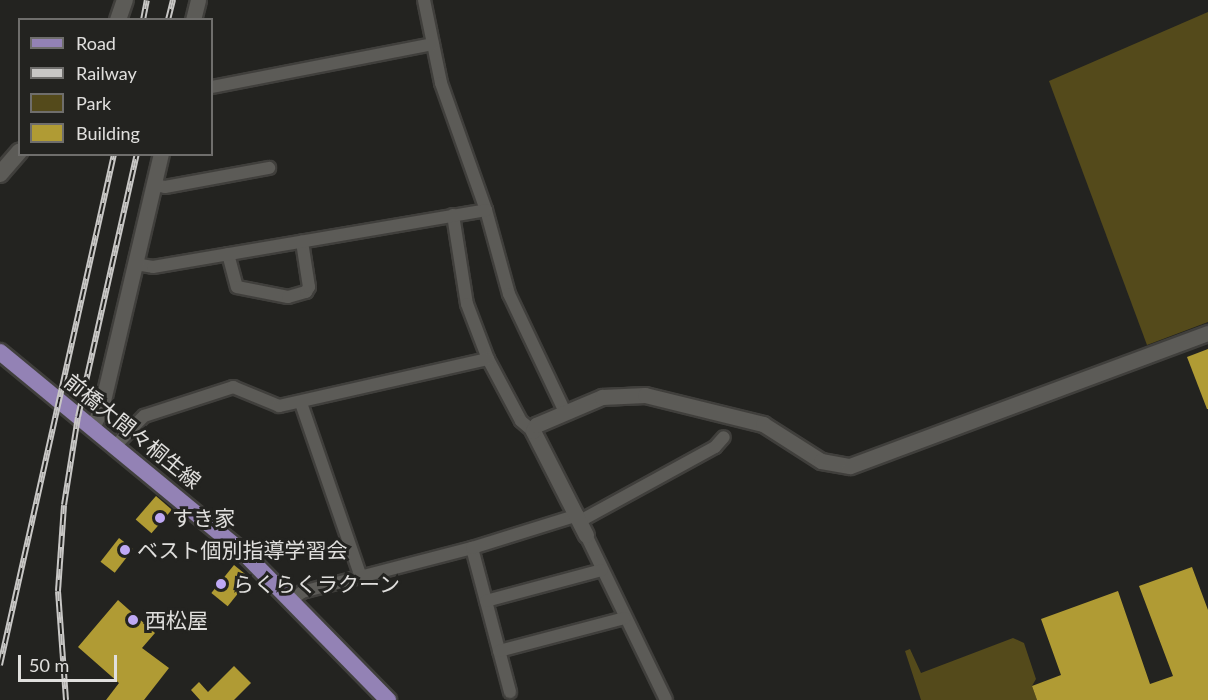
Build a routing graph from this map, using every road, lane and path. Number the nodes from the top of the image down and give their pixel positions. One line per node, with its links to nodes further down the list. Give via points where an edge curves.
1 (125, 0): 4 (main road)
2 (198, 0): 5 (street)
3 (424, 0): 6 (street)
4 (119, 18)
5 (194, 18)
6 (432, 44): 7 (street); 13 (street, via 441,84)
7 (213, 87)
8 (18, 153): 11 (main road)
9 (161, 156): 12 (street)
10 (269, 168): 12 (street, via 165,187)
11 (0, 174)
12 (154, 185): 17 (street)
13 (486, 210): 14 (street); 22 (street, via 515,310)
14 (453, 215): 15 (street); 20 (street, via 467,304)
15 (302, 242): 16 (street); 16 (street, via 309,287 306,292 288,297 237,287)
16 (228, 254): 17 (street, via 153,267)
17 (135, 264): 23 (street, via 101,409)
18 (1208, 333): 22 (street, via 850,466 821,461 763,424 645,394 602,397)
19 (0, 352): 23 (main road, 前橋大間々桐生線)
20 (488, 359): 21 (street); 24 (street, via 521,421)
21 (301, 403): 26 (street, via 274,406 233,387 144,416); 30 (street)
22 (564, 412): 24 (street)
23 (92, 427): 26 (main road, 前橋大間々桐生線)
24 (533, 431): 27 (street)
25 (724, 437): 27 (street, via 715,447)
26 (115, 446): 31 (main road, 前橋大間々桐生線, via 200,515)
27 (581, 524): 28 (street); 29 (street)
28 (472, 548): 30 (street); 32 (street)
29 (602, 570): 32 (street); 33 (street)
30 (361, 577): 31 (street, via 302,592)
31 (293, 599): 36 (main road, 前橋大間々桐生線)
32 (486, 601): 34 (street)
33 (625, 618): 34 (street); 37 (street)
34 (499, 651): 35 (street)
35 (510, 692)
36 (388, 700)
37 (666, 700)

